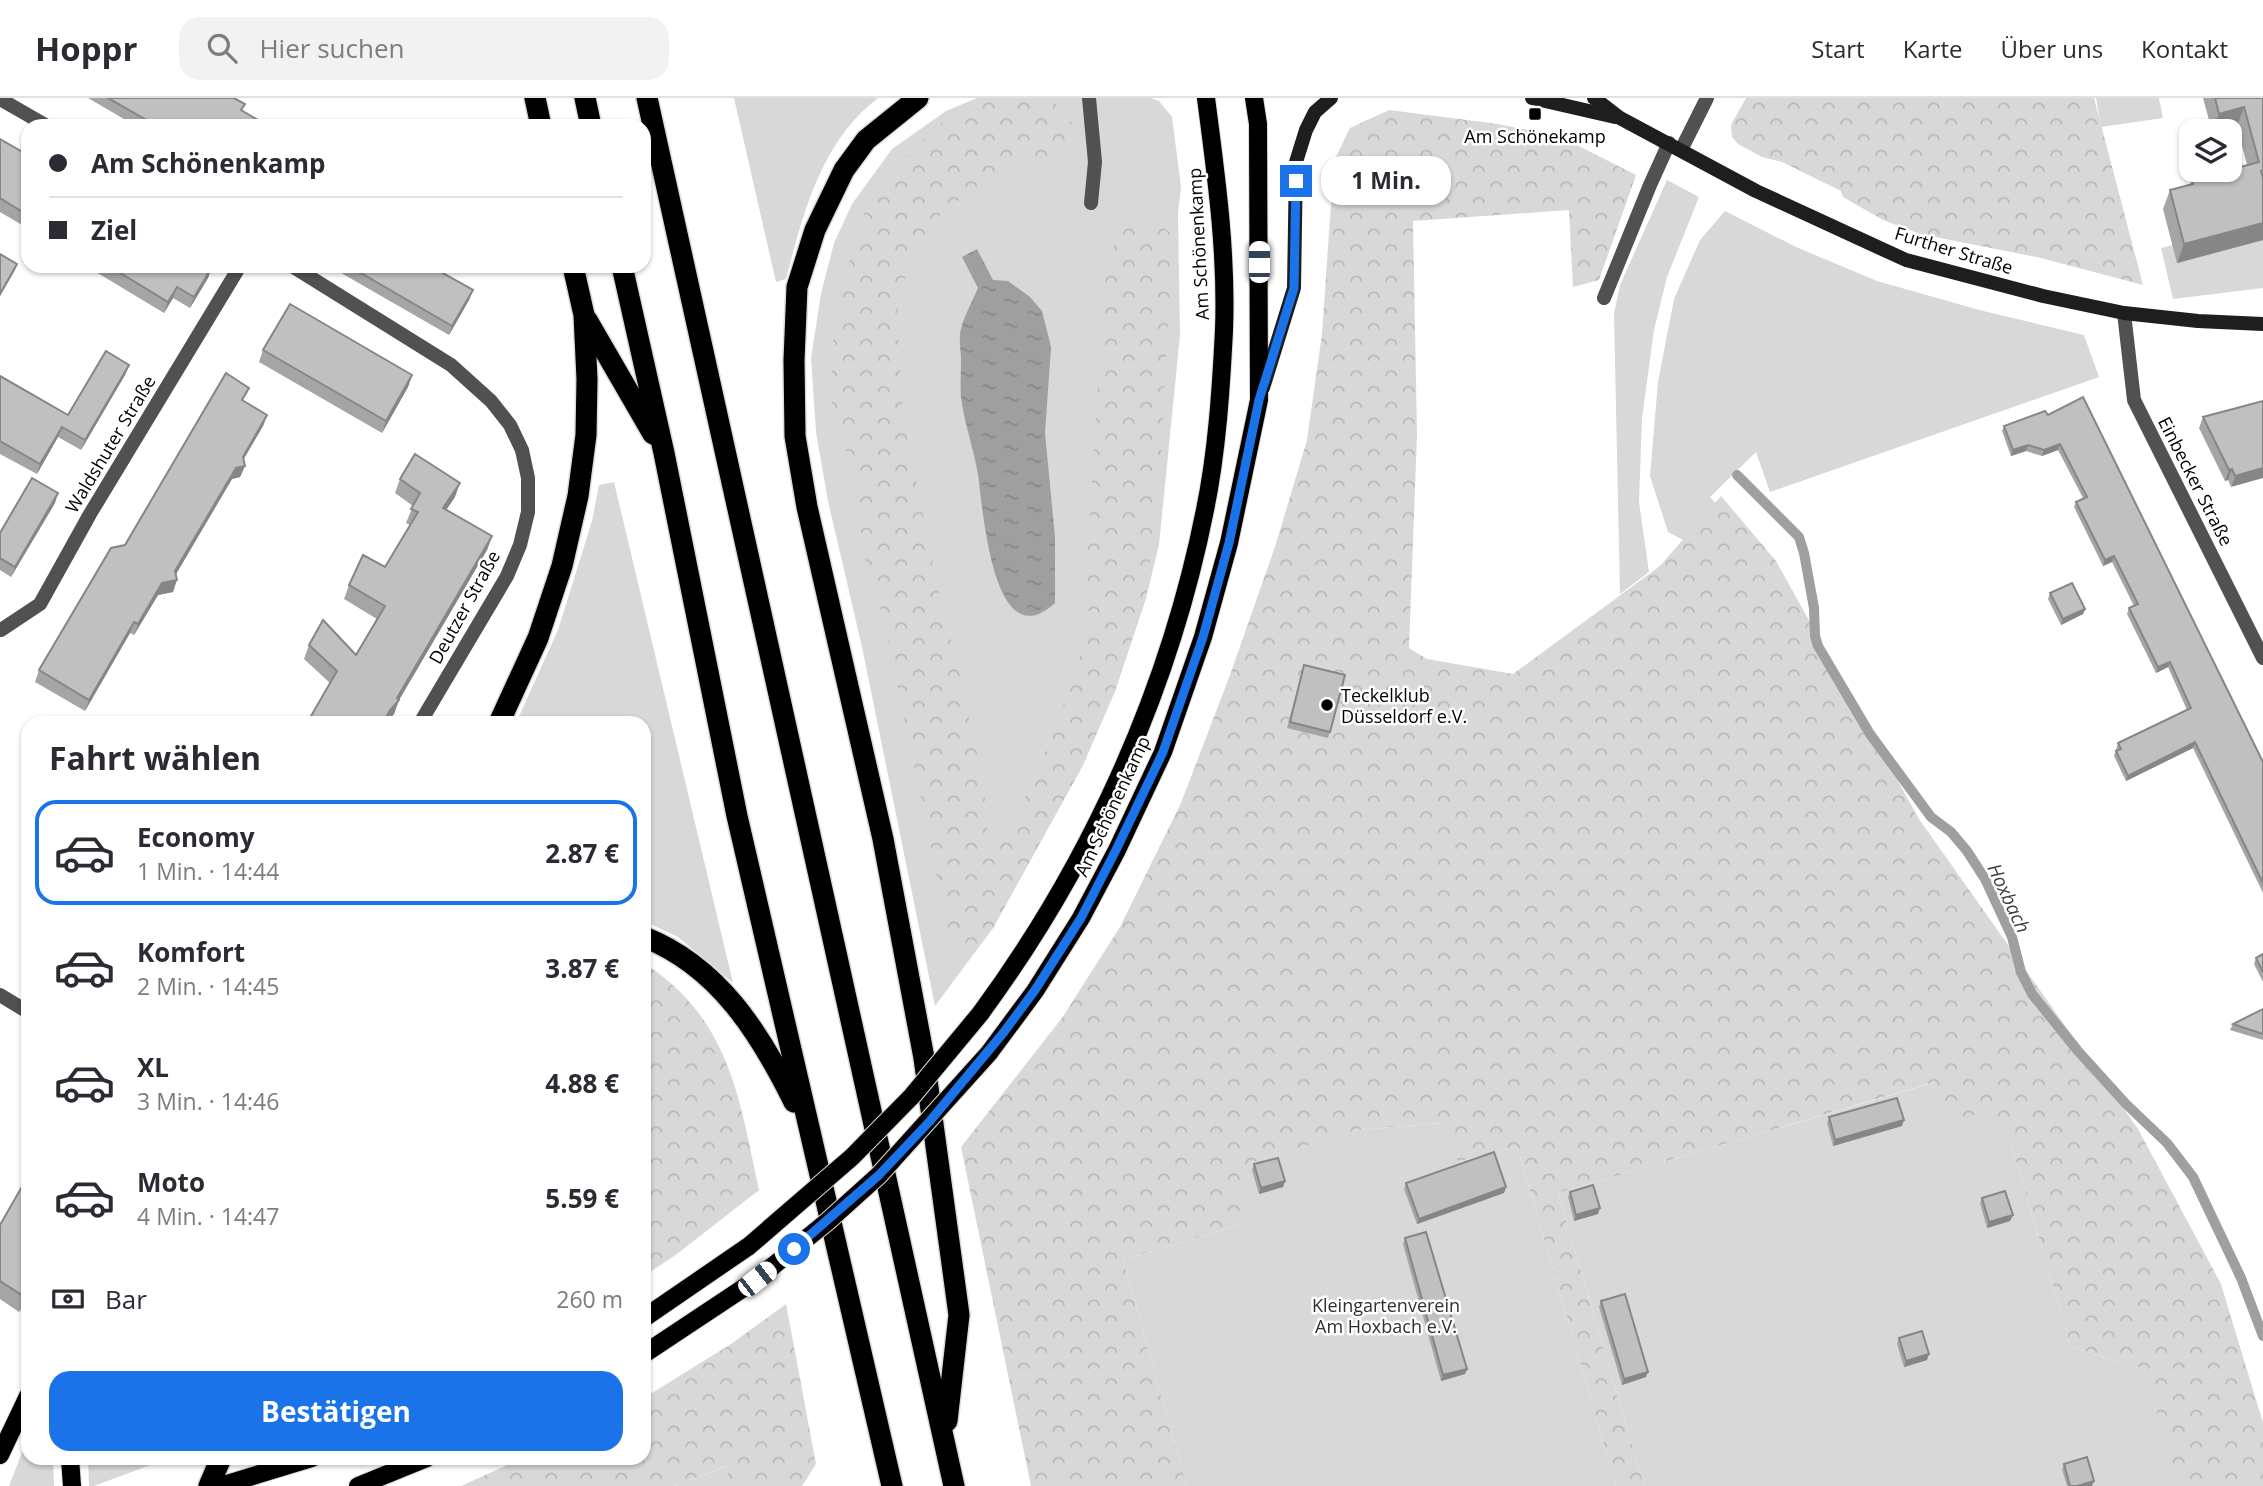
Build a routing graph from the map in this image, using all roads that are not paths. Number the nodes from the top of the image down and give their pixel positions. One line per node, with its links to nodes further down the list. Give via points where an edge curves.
1 (535, 98): 15 (highway)
2 (585, 98): 16 (highway)
3 (647, 98): 40 (highway)
4 (918, 98): 40 (highway, via 866,140 844,170 815,230 797,287 794,385 795,436 807,507 884,839 926,1071 959,1315)
5 (1089, 98): 18 (street, via 1095,162)
6 (1206, 98): 37 (main road, Am Schönenkamp, bridge, via 1220,198 1224,329 1206,508 1181,613 1097,825 1019,961 912,1096 852,1157 749,1246)
7 (1254, 98): 27 (main road, Am Schönenkamp, via 1258,124)
8 (1331, 98): 27 (street, via 1315,112 1296,162 1294,288)
9 (1532, 98): 13 (street, Further Straße)
10 (1594, 98): 13 (street, Further Straße)
11 (1707, 98): 17 (street)
12 (0, 99): 14 (street)
13 (1620, 118): 17 (street, Further Straße)
14 (35, 119)
15 (540, 119)
16 (590, 119)
17 (1675, 147): 23 (street, via 1650,185); 24 (street, Further Straße, via 1756,191 1906,260)
18 (1091, 203)
19 (236, 273): 29 (street, Waldshuter Straße, via 40,604)
20 (303, 273): 31 (street, Deutzer Straße, via 451,365 491,401 522,450 528,512 520,545 507,576)
21 (575, 273): 25 (highway)
22 (624, 273): 28 (highway)
23 (1604, 298)
24 (2124, 313): 26 (street, Further Straße); 30 (street, Einbecker Straße, via 2134,400)
25 (584, 315): 28 (highway); 32 (highway, via 586,412 578,496 542,626)
26 (2263, 324)
27 (1259, 400): 38 (main road, Am Schönenkamp, bridge, via 1203,637 1163,752 1081,918 1035,990 989,1053 879,1175 757,1279)
28 (664, 453): 36 (highway, via 737,816)
29 (1, 633)
30 (2263, 658)
31 (425, 716)
32 (502, 716)
33 (651, 941): 36 (highway, via 695,965 745,1016)
34 (0, 995): 35 (street)
35 (21, 1008)
36 (809, 1132): 50 (highway)
37 (651, 1313)
38 (651, 1349)
39 (21, 1411): 41 (main road)
40 (944, 1444): 51 (highway)
41 (0, 1455)
42 (70, 1465): 46 (main road)
43 (218, 1465): 47 (highway)
44 (289, 1465): 48 (main road)
45 (410, 1465): 49 (main road)
46 (72, 1486)
47 (209, 1486)
48 (220, 1486)
49 (358, 1486)
50 (892, 1486)
51 (954, 1486)

